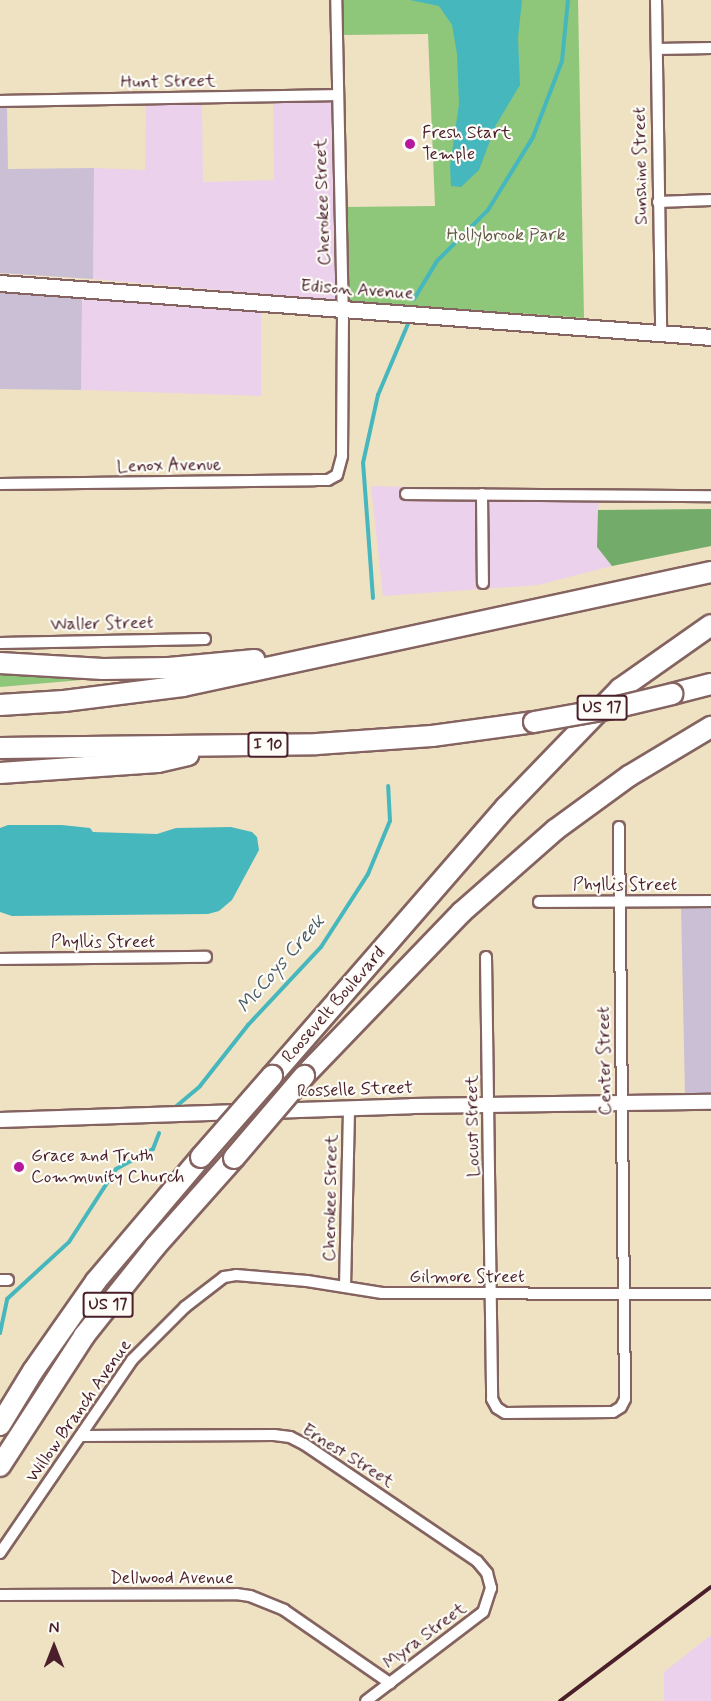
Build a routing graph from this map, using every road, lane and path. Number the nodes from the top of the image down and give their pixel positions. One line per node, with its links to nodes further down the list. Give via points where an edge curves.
1 (336, 0): 5 (street, Cherokee Street)
2 (656, 0): 4 (street, Sunshine Street)
3 (711, 48): 4 (street)
4 (657, 49): 8 (street, Sunshine Street)
5 (336, 95): 6 (street, Hunt Street); 10 (street, Cherokee Street)
6 (0, 101)
7 (711, 201): 8 (street)
8 (658, 202): 11 (street, Sunshine Street)
9 (0, 283): 10 (main road, Edison Avenue)
10 (343, 309): 11 (main road, Edison Avenue); 13 (street, Cherokee Street, via 342,456)
11 (661, 332): 12 (main road, Edison Avenue)
12 (711, 337)
13 (337, 475): 14 (street, Lenox Avenue, via 328,480)
14 (0, 484)
15 (406, 494): 16 (street)
16 (482, 494): 17 (street); 19 (street)
17 (711, 496)
18 (711, 572): 23 (highway)
19 (483, 583)
20 (711, 625): 49 (highway, Roosevelt Boulevard / US 17, bridge, via 620,689 506,807 96,1281)
21 (205, 639): 22 (street, Waller Street)
22 (0, 643)
23 (371, 646): 24 (highway, via 169,668); 26 (highway, via 183,686)
24 (0, 663)
25 (711, 684): 28 (highway, I 10, bridge, via 618,707 432,736)
26 (0, 705)
27 (711, 727): 51 (highway, Roosevelt Boulevard / US 17, bridge, via 629,776 547,837 453,920 304,1076 155,1247 51,1383)
28 (225, 746): 29 (highway, I 10); 30 (highway, via 158,762)
29 (0, 748)
30 (0, 774)
31 (619, 827): 32 (street, Center Street)
32 (620, 901): 33 (street, Phyllis Street); 34 (street, Phyllis Street); 38 (street, Center Street)
33 (711, 901)
34 (539, 902)
35 (206, 957): 37 (street, Phyllis Street)
36 (486, 957): 40 (street, Locust Street)
37 (0, 959)
38 (623, 1102): 39 (street, Rosselle Street); 40 (street, Rosselle Street); 45 (street, Center Street)
39 (711, 1102)
40 (489, 1104): 41 (street, Rosselle Street); 46 (street, Locust Street)
41 (349, 1109): 42 (street, Rosselle Street); 44 (street, Cherokee Street)
42 (0, 1120)
43 (224, 1277): 44 (street, Gilmore Street); 50 (street, Willow Branch Avenue, via 148,1341)
44 (345, 1287): 46 (street, Gilmore Street, via 382,1293)
45 (624, 1293): 46 (street, Gilmore Street); 47 (street, Gilmore Street); 48 (street, Center Street, via 625,1399 621,1407 613,1412 505,1413)
46 (492, 1294): 48 (street, Locust Street)
47 (711, 1294)
48 (492, 1399)
49 (0, 1425)
50 (81, 1436): 52 (street, Willow Branch Avenue); 53 (street, Ernest Street, via 290,1437 477,1561)
51 (0, 1466)
52 (0, 1553)
53 (491, 1588): 55 (street, Myra Street, via 483,1612)
54 (0, 1595): 55 (street, Dellwood Avenue, via 250,1596 284,1610)
55 (390, 1683): 56 (street, Myra Street)
56 (366, 1701)

